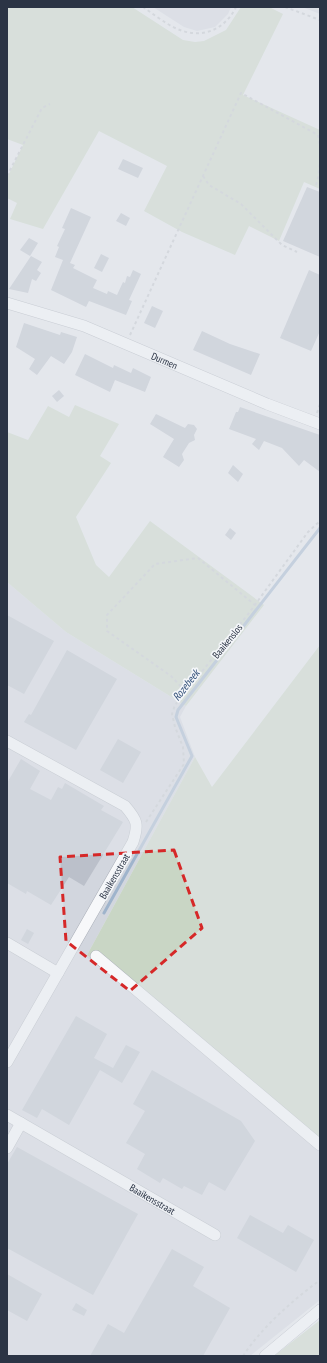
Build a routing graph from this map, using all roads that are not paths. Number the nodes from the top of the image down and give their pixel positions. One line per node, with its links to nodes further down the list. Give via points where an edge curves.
1 (7, 304): 2 (street, Durmen, via 84,326)
2 (320, 424)
3 (7, 741): 6 (street, Baaikensstraat, via 125,806 134,816 138,828 133,842)
4 (7, 943): 6 (street)
5 (96, 956): 10 (street)
6 (58, 973): 7 (street, Baaikensstraat)
7 (7, 1062)
8 (7, 1115): 9 (street, Baaikensstraat)
9 (21, 1123): 11 (street); 12 (street, Baaikensstraat)
10 (320, 1145)
11 (7, 1148)
12 (215, 1235)
13 (320, 1310): 14 (street)
14 (265, 1356)

